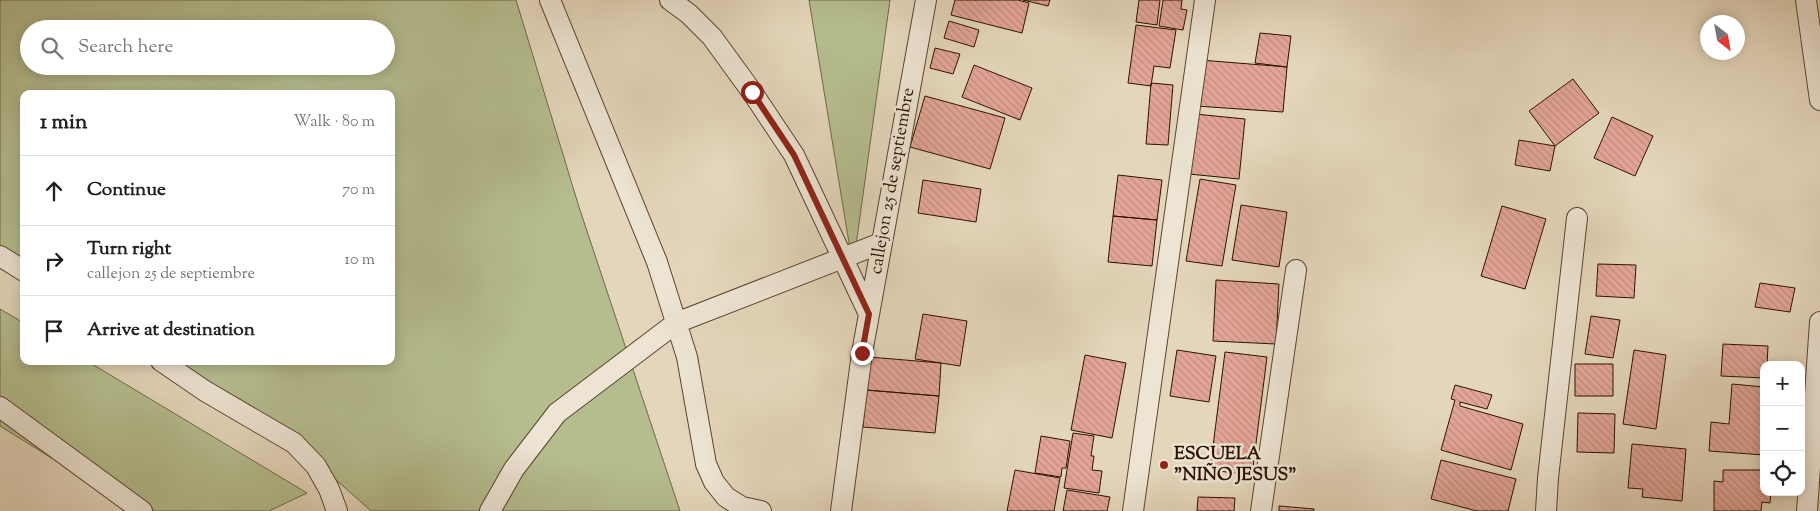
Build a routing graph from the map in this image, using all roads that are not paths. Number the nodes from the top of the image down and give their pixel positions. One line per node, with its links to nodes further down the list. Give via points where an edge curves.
1 (550, 0): 15 (street, via 657,262)
2 (670, 0): 10 (street, via 712,37 752,92 794,155)
3 (926, 0): 8 (street, callejon 25 de septiembre)
4 (1205, 0): 23 (street)
5 (1806, 0): 6 (street)
6 (1820, 100)
7 (1577, 218): 25 (street)
8 (881, 243): 10 (street); 13 (street, callejon 25 de septiembre)
9 (0, 256): 11 (street)
10 (843, 258): 13 (street); 15 (street)
11 (20, 268)
12 (1296, 270): 24 (street)
13 (869, 314): 22 (street, callejon 25 de septiembre)
14 (1820, 322): 26 (street)
15 (676, 323): 20 (street, via 557,413 514,469); 21 (street, via 687,357 706,464 714,482 726,498)
16 (167, 365): 19 (street, via 294,443 316,466)
17 (0, 407): 18 (street)
18 (142, 511)
19 (337, 511)
20 (490, 511)
21 (761, 511)
22 (842, 511)
23 (1133, 511)
24 (1261, 511)
25 (1546, 511)
26 (1807, 511)

